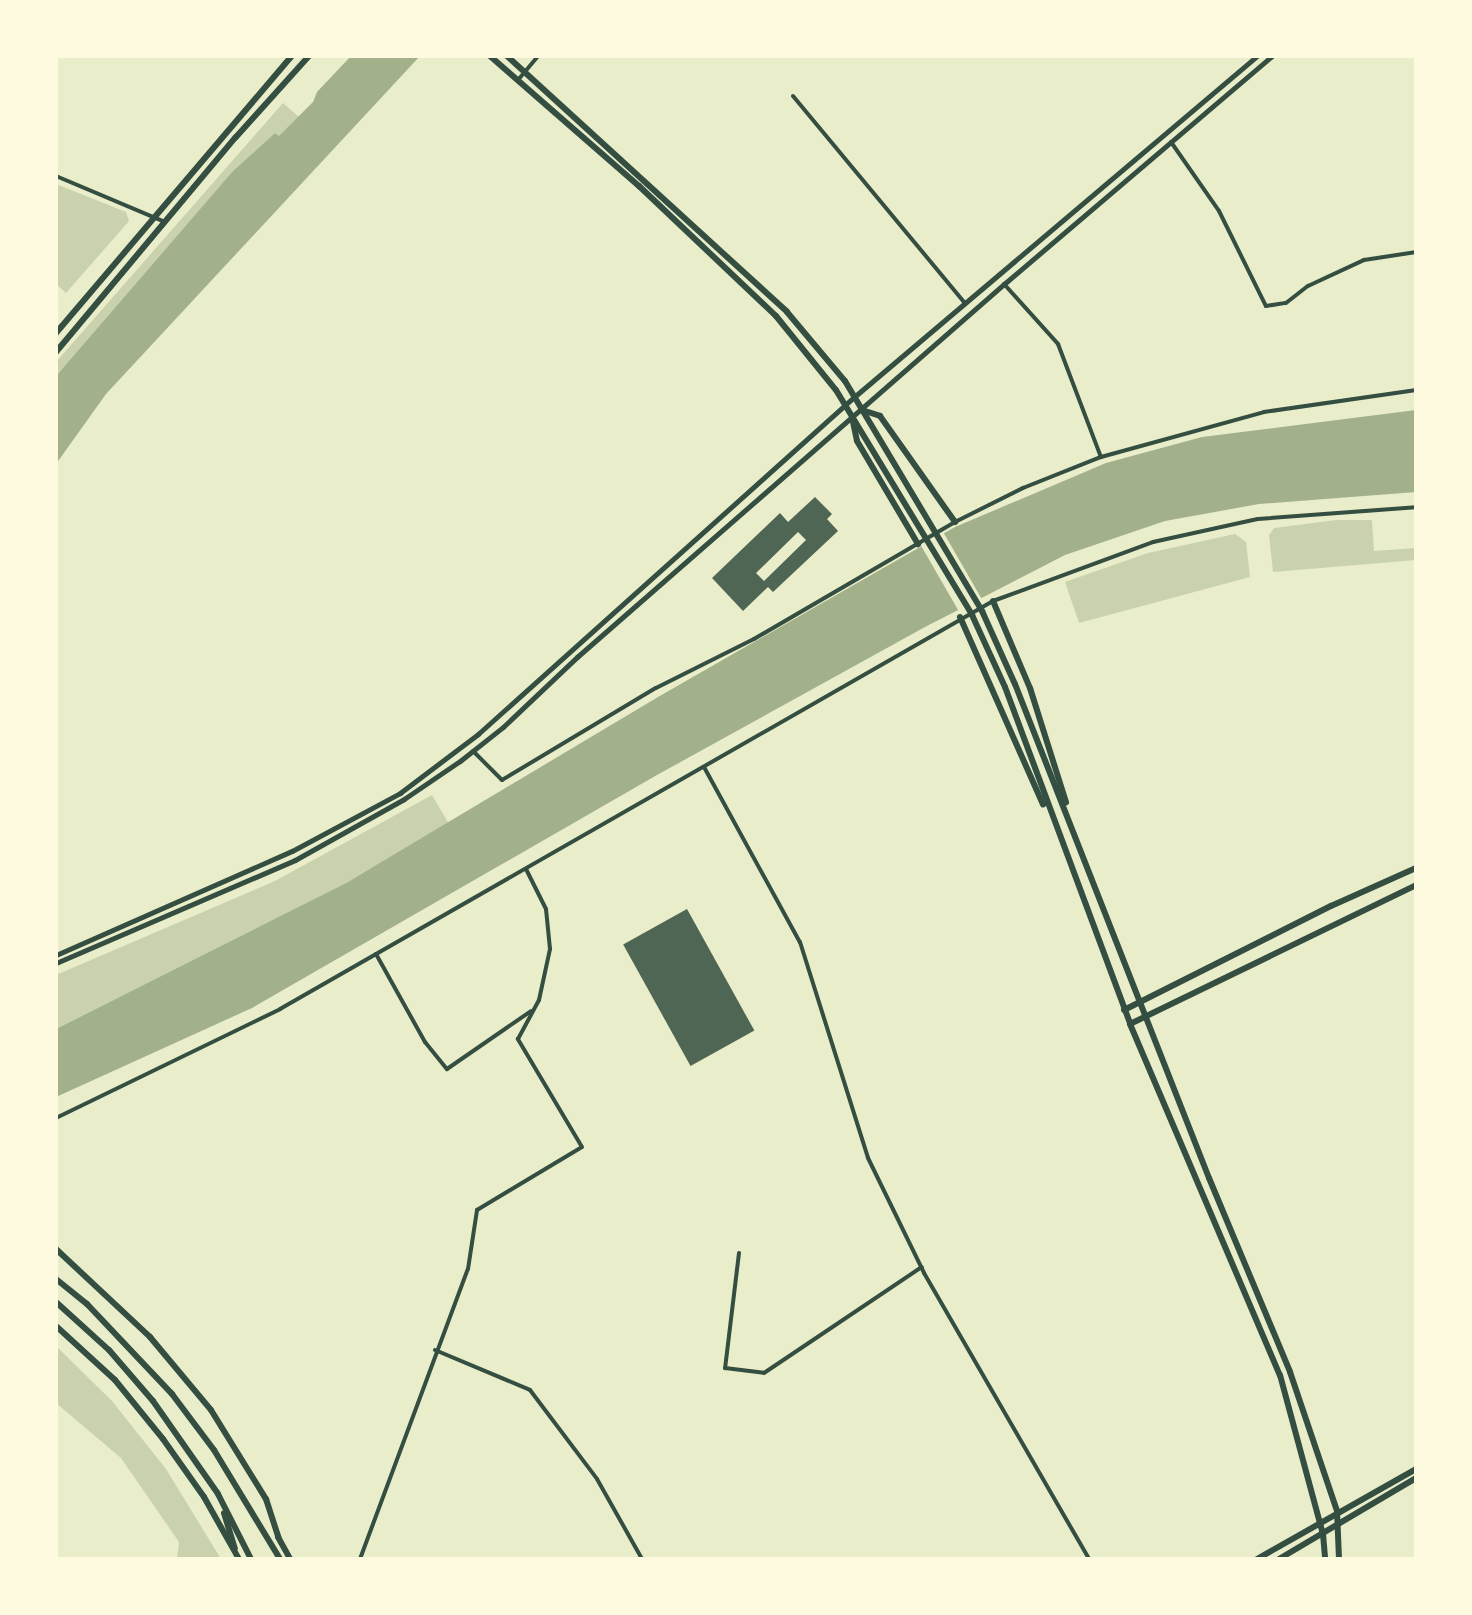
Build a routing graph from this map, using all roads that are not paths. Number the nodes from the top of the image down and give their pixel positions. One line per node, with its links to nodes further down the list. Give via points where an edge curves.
1 (292, 56): 13 (main road)
2 (309, 56): 14 (main road)
3 (490, 56): 9 (main road)
4 (507, 56): 8 (main road)
5 (538, 56): 8 (street)
6 (1257, 56): 17 (street)
7 (1272, 56): 11 (street)
8 (525, 71): 9 (street); 21 (main road, via 787,312)
9 (518, 80): 22 (main road, via 776,316)
10 (793, 96): 17 (street)
11 (1171, 142): 15 (street, via 1219,211 1266,306 1286,303 1308,286 1364,260); 16 (street)
12 (56, 176): 13 (street)
13 (153, 218): 14 (street); 18 (main road)
14 (165, 222): 19 (main road)
15 (1416, 252)
16 (1004, 284): 23 (street); 25 (street, via 1058,344)
17 (964, 302): 21 (street)
18 (56, 333)
19 (56, 352)
20 (1416, 390): 25 (street, via 1264,412)
21 (854, 397): 22 (street); 23 (main road)
22 (845, 405): 24 (main road); 39 (street, via 478,734 400,793 292,851)
23 (862, 410): 24 (street); 27 (main road, via 880,416); 33 (main road, via 982,611)
24 (853, 418): 28 (main road, via 857,441); 31 (street); 34 (main road, via 972,615 1005,687)
25 (1101, 457): 27 (street)
26 (1416, 507): 29 (street, via 1258,519 1153,542)
27 (955, 522): 28 (street)
28 (918, 544): 31 (street, via 754,639 656,688 502,780)
29 (993, 601): 30 (street); 33 (main road, via 1030,688)
30 (960, 617): 32 (street); 34 (main road)
31 (473, 751): 40 (street, via 404,799 295,860)
32 (704, 767): 36 (street); 49 (street, via 800,942 868,1158)
33 (1082, 851): 41 (main road)
34 (1067, 861): 43 (main road)
35 (1416, 868): 41 (main road)
36 (526, 869): 38 (street); 42 (street, via 551,931 548,968)
37 (1416, 885): 44 (main road)
38 (376, 954): 42 (street, via 425,1042 447,1069); 46 (street, via 280,1009)
39 (56, 955)
40 (56, 963)
41 (1142, 1001): 43 (main road); 44 (main road)
42 (534, 1009): 53 (street, via 521,1030 520,1046 582,1147 477,1210 468,1269)
43 (1124, 1010): 45 (main road)
44 (1148, 1016): 45 (main road); 57 (main road, via 1290,1372)
45 (1130, 1024): 59 (main road, via 1280,1375)
46 (56, 1118)
47 (56, 1249): 62 (main road, via 150,1337 211,1410 266,1499)
48 (739, 1253): 49 (street, via 725,1368 764,1373)
49 (922, 1267): 69 (street)
50 (56, 1279): 58 (main road, via 87,1304 172,1394)
51 (56, 1302): 56 (main road, via 109,1350 153,1401)
52 (56, 1326): 63 (main road, via 115,1380 163,1439)
53 (435, 1350): 67 (street); 68 (street, via 530,1390 597,1479)
54 (1416, 1469): 57 (main road)
55 (1416, 1478): 60 (main road)
56 (218, 1494): 63 (main road); 64 (main road)
57 (1337, 1511): 59 (main road); 60 (main road)
58 (258, 1520): 62 (main road); 65 (main road)
59 (1318, 1521): 61 (main road); 70 (main road)
60 (1338, 1524): 61 (main road); 73 (main road)
61 (1323, 1534): 71 (main road); 72 (main road)
62 (278, 1537): 66 (main road)
63 (239, 1559)
64 (251, 1559)
65 (280, 1559)
66 (290, 1559)
67 (360, 1559)
68 (642, 1559)
69 (1089, 1559)
70 (1257, 1559)
71 (1279, 1559)
72 (1325, 1559)
73 (1339, 1559)

